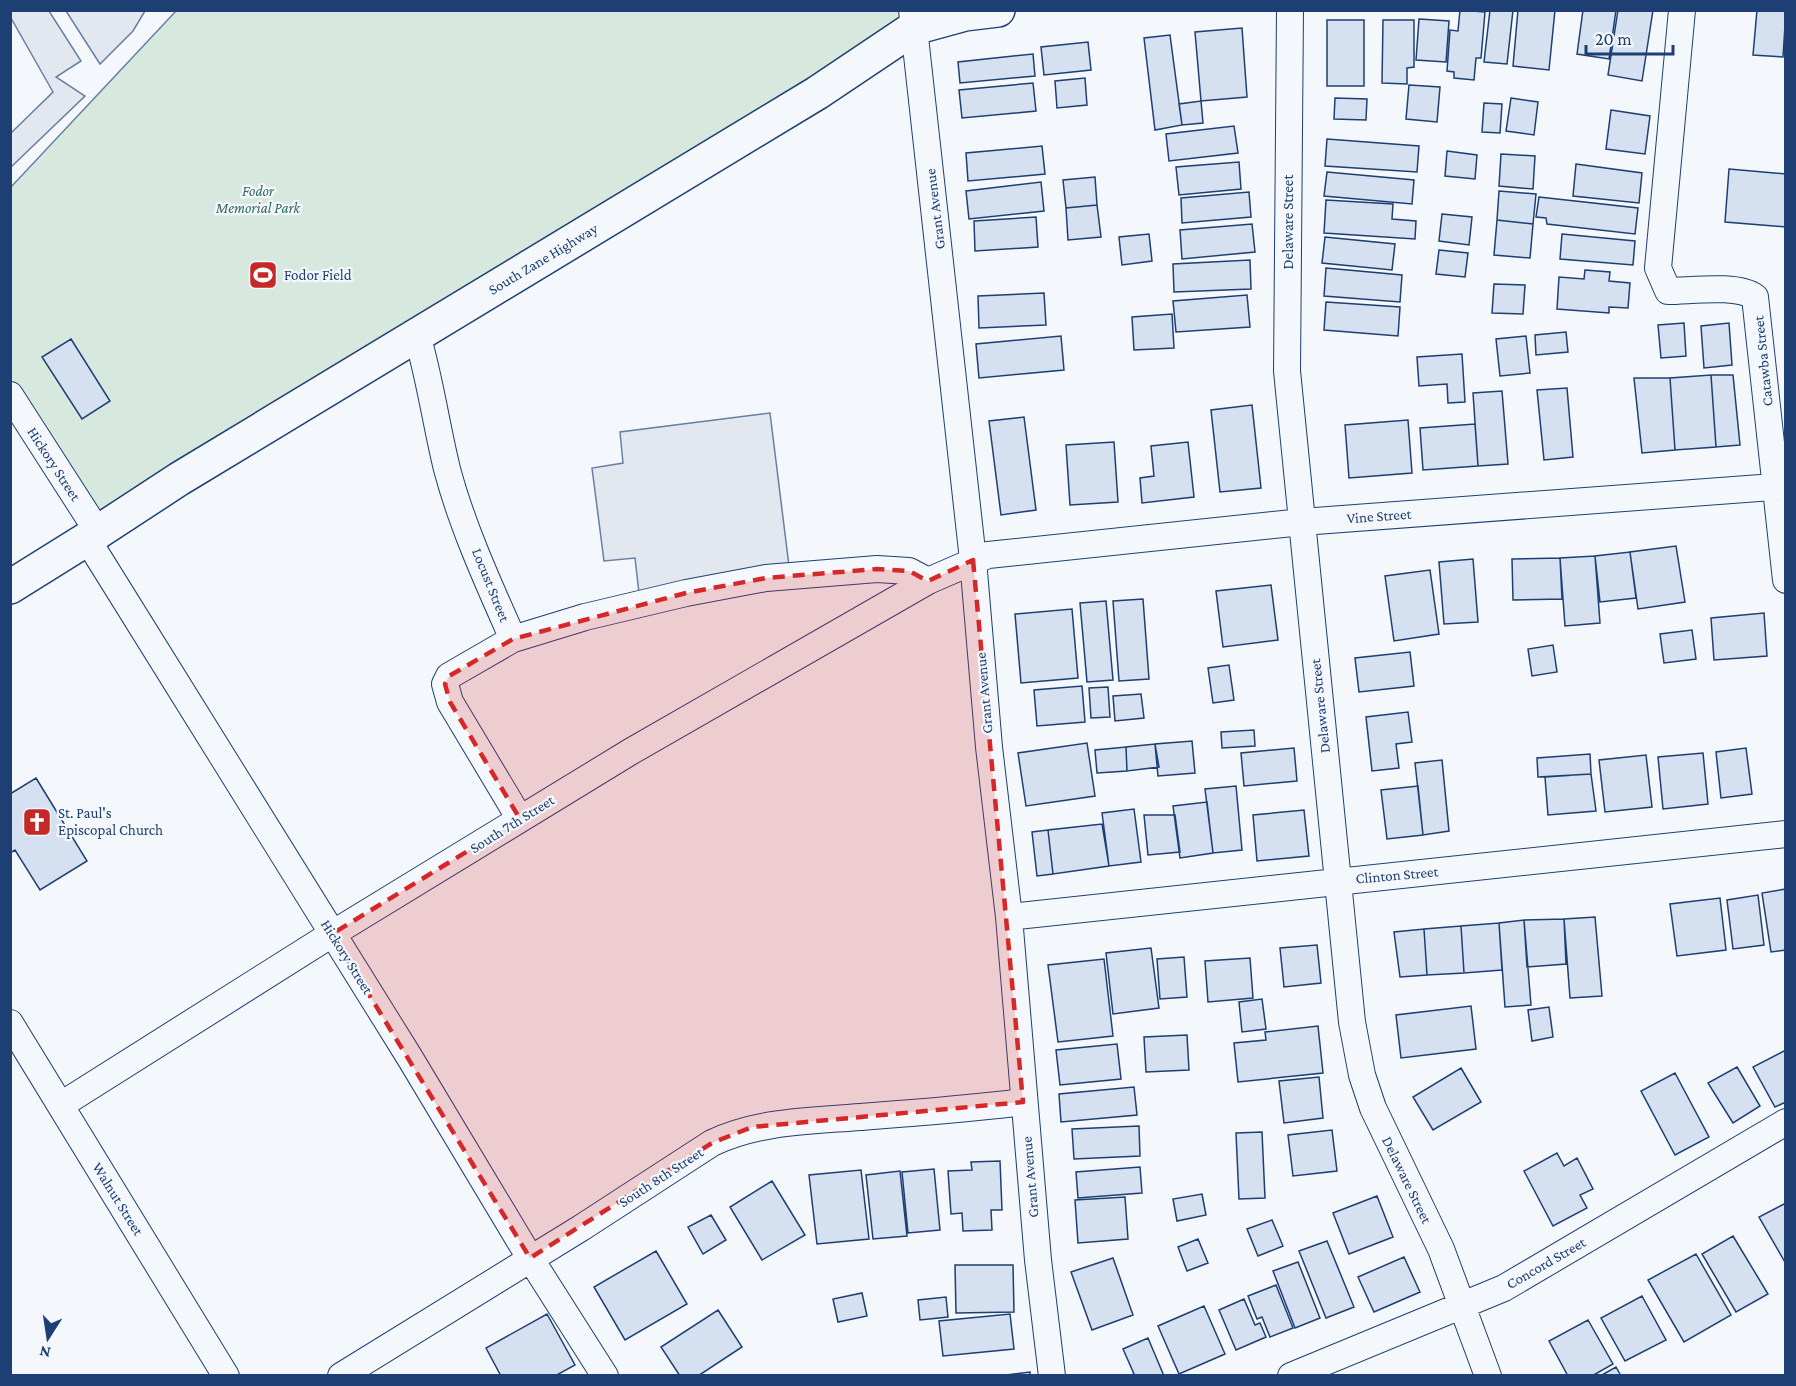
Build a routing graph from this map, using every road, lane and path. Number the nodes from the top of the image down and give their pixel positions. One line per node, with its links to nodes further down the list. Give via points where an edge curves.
1 (998, 10): 4 (street, South Zane Highway)
2 (1290, 10): 8 (street, Delaware Street, via 1287,371)
3 (1682, 10): 7 (street, Catawba Street, via 1658,268 1668,291 1723,290 1755,297)
4 (913, 19): 5 (street, South Zane Highway, via 817,93); 10 (street, Grant Avenue)
5 (417, 335): 9 (street, South Zane Highway); 14 (street, Locust Street, via 448,470 485,576)
6 (10, 395): 9 (street, Hickory Street)
7 (1780, 486): 8 (street, Vine Street); 11 (street, Catawba Street)
8 (1302, 522): 10 (street, Vine Street, via 988,555); 17 (street, Delaware Street)
9 (93, 536): 13 (street, South Zane Highway); 19 (street, Hickory Street)
10 (973, 560): 12 (street, South 7th Street); 18 (street, Grant Avenue)
11 (1785, 580)
12 (928, 581): 14 (street, via 909,571 877,569 766,578 675,595); 15 (street, South 7th Street)
13 (10, 587)
14 (513, 639): 15 (street, Locust Street, via 449,676 445,684 450,702)
15 (520, 819): 19 (street, South 7th Street)
16 (1785, 834): 17 (street, Clinton Street)
17 (1337, 881): 18 (street, Clinton Street); 25 (street, Delaware Street, via 1352,1022 1362,1075 1373,1108 1441,1249)
18 (1009, 917): 21 (street, Grant Avenue)
19 (332, 934): 22 (street, South 7th Street); 24 (street, Hickory Street)
20 (10, 1023): 22 (street, Walnut Street)
21 (1023, 1102): 24 (street, South 8th Street, via 752,1127 712,1143); 29 (street, Grant Avenue)
22 (61, 1105): 26 (street, Walnut Street)
23 (1785, 1122): 25 (street, Concord Street, via 1504,1288)
24 (530, 1258): 27 (street, South 8th Street); 28 (street, Hickory Street)
25 (1462, 1305): 30 (street, Concord Street); 31 (street, Delaware Street)
26 (226, 1376)
27 (341, 1376)
28 (605, 1376)
29 (1053, 1376)
30 (1291, 1376)
31 (1488, 1376)

